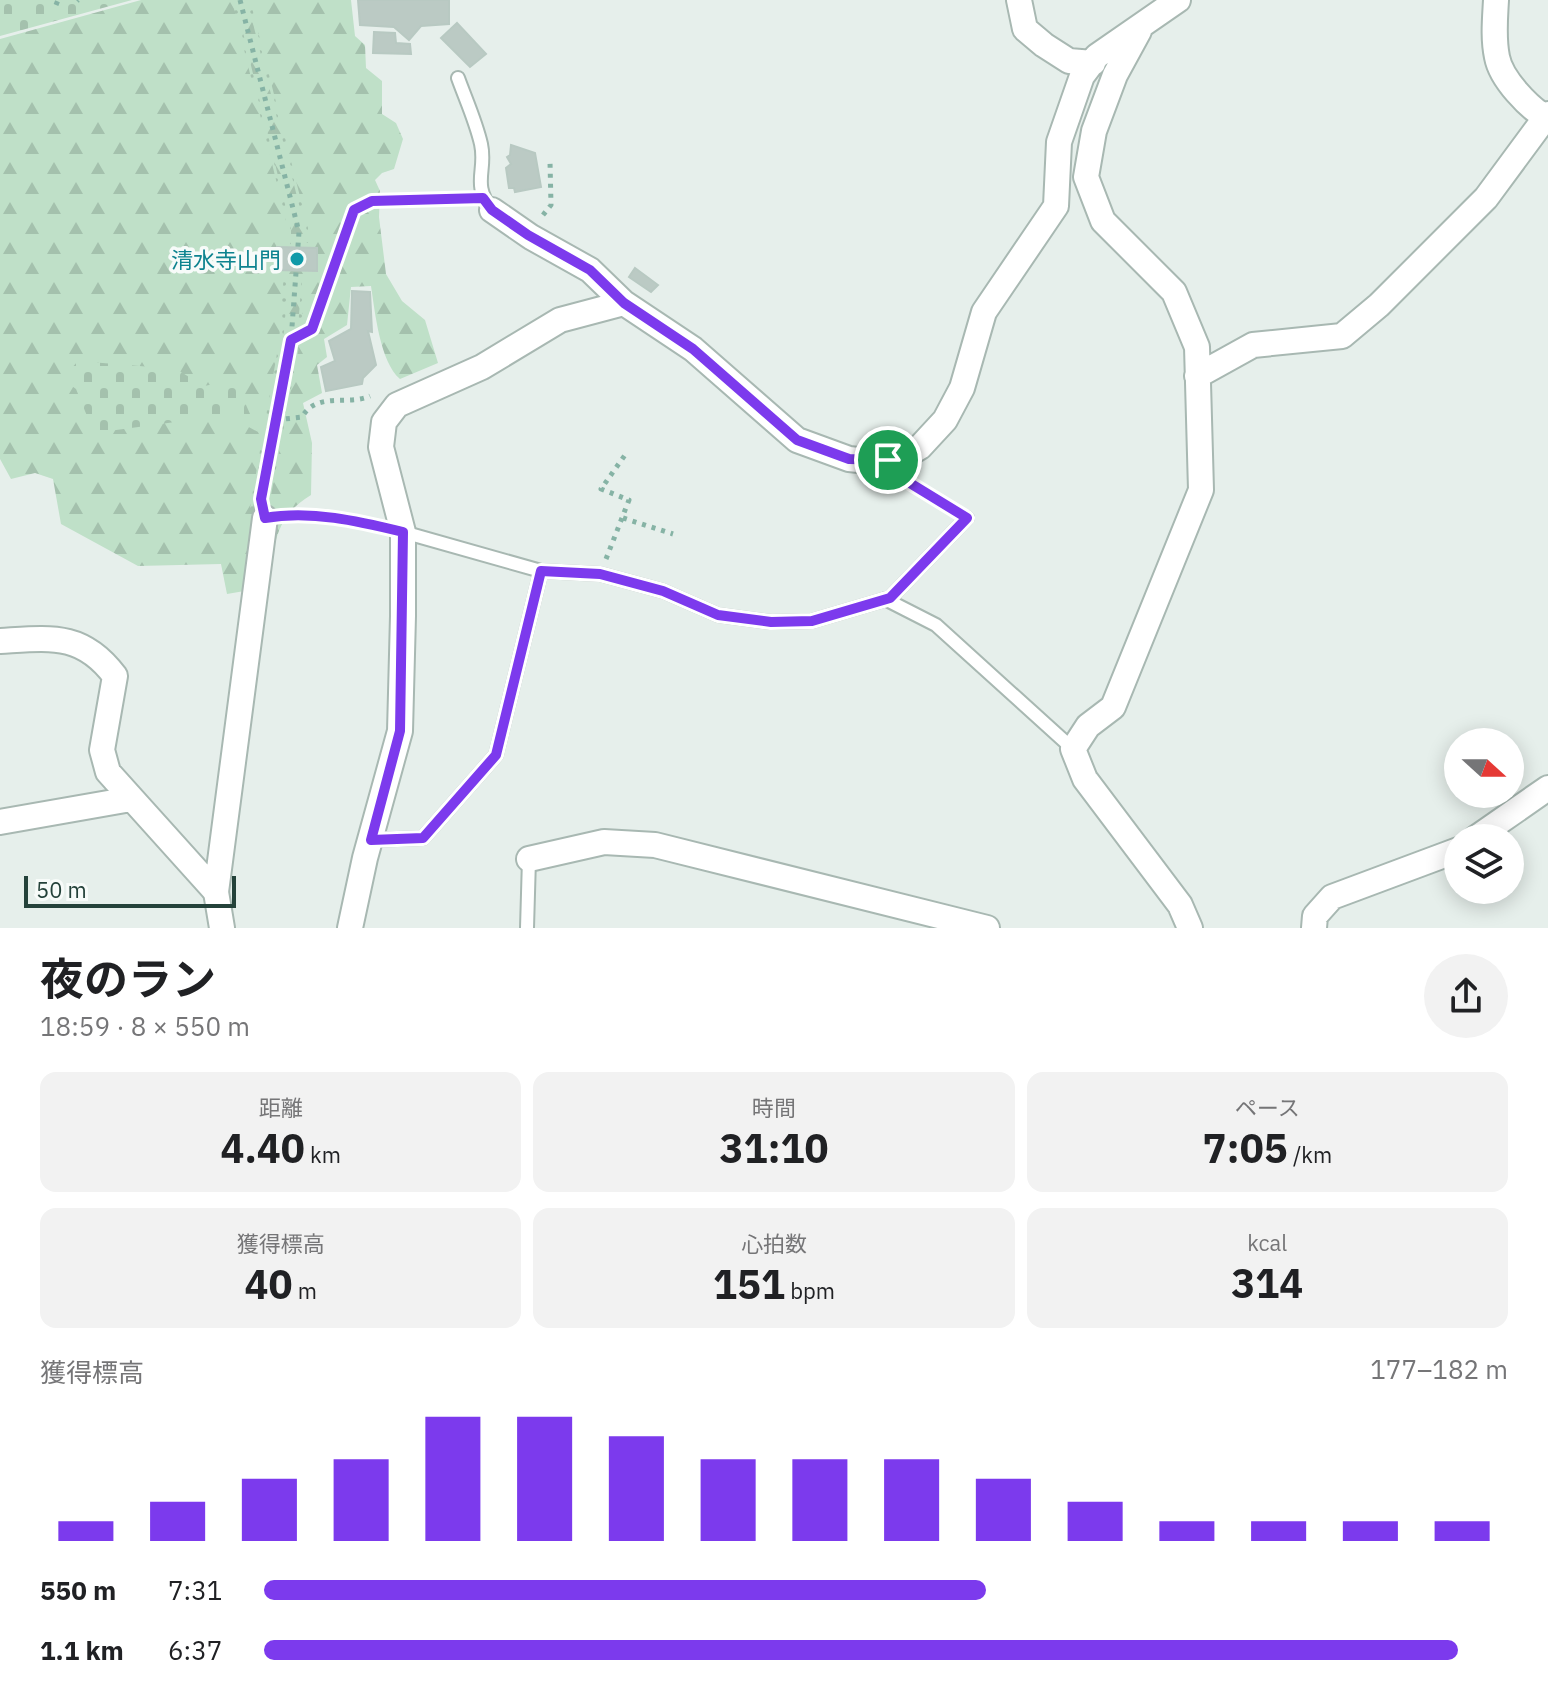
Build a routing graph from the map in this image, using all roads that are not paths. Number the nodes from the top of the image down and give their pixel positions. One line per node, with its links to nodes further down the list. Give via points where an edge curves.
1 (1019, 0): 5 (street, via 1025,29 1069,61)
2 (1178, 0): 4 (street)
3 (1496, 0): 7 (street, via 1497,61 1527,105)
4 (1142, 25): 5 (street); 10 (street, via 1094,131 1086,177 1103,221 1174,292 1197,347)
5 (1093, 63): 9 (street, via 1082,76 1059,142 1056,206 984,312 962,388 945,420 920,447 900,459 849,459 797,440 693,349)
6 (458, 78): 8 (lane, via 482,148 479,175)
7 (1547, 117): 10 (street, via 1486,198 1342,336 1253,345)
8 (488, 204): 9 (street, via 528,235 590,270)
9 (624, 303): 13 (street, via 560,320 482,367 397,405 384,422 381,447)
10 (1197, 376): 17 (street, via 1201,490 1113,707 1088,726)
11 (265, 518): 25 (street)
12 (967, 518): 15 (lane)
13 (403, 532): 14 (lane); 22 (street, via 400,731)
14 (541, 571): 15 (lane, via 600,574 663,591 718,615 771,622 812,621); 22 (lane, via 496,755 423,838)
15 (885, 599): 17 (lane, via 936,625)
16 (0, 641): 19 (street, via 49,638 80,643 102,659 115,676 102,750 108,772)
17 (1073, 749): 30 (street, via 1085,779 1180,905)
18 (1548, 788): 21 (street)
19 (131, 799): 20 (street); 25 (street)
20 (0, 822)
21 (1496, 824)
22 (371, 840): 27 (street)
23 (1444, 855): 31 (street, via 1332,897 1315,916)
24 (529, 859): 28 (lane); 29 (street, via 604,842 655,845)
25 (216, 892): 26 (street)
26 (222, 928)
27 (350, 928)
28 (527, 928)
29 (987, 928)
30 (1190, 928)
31 (1314, 928)

